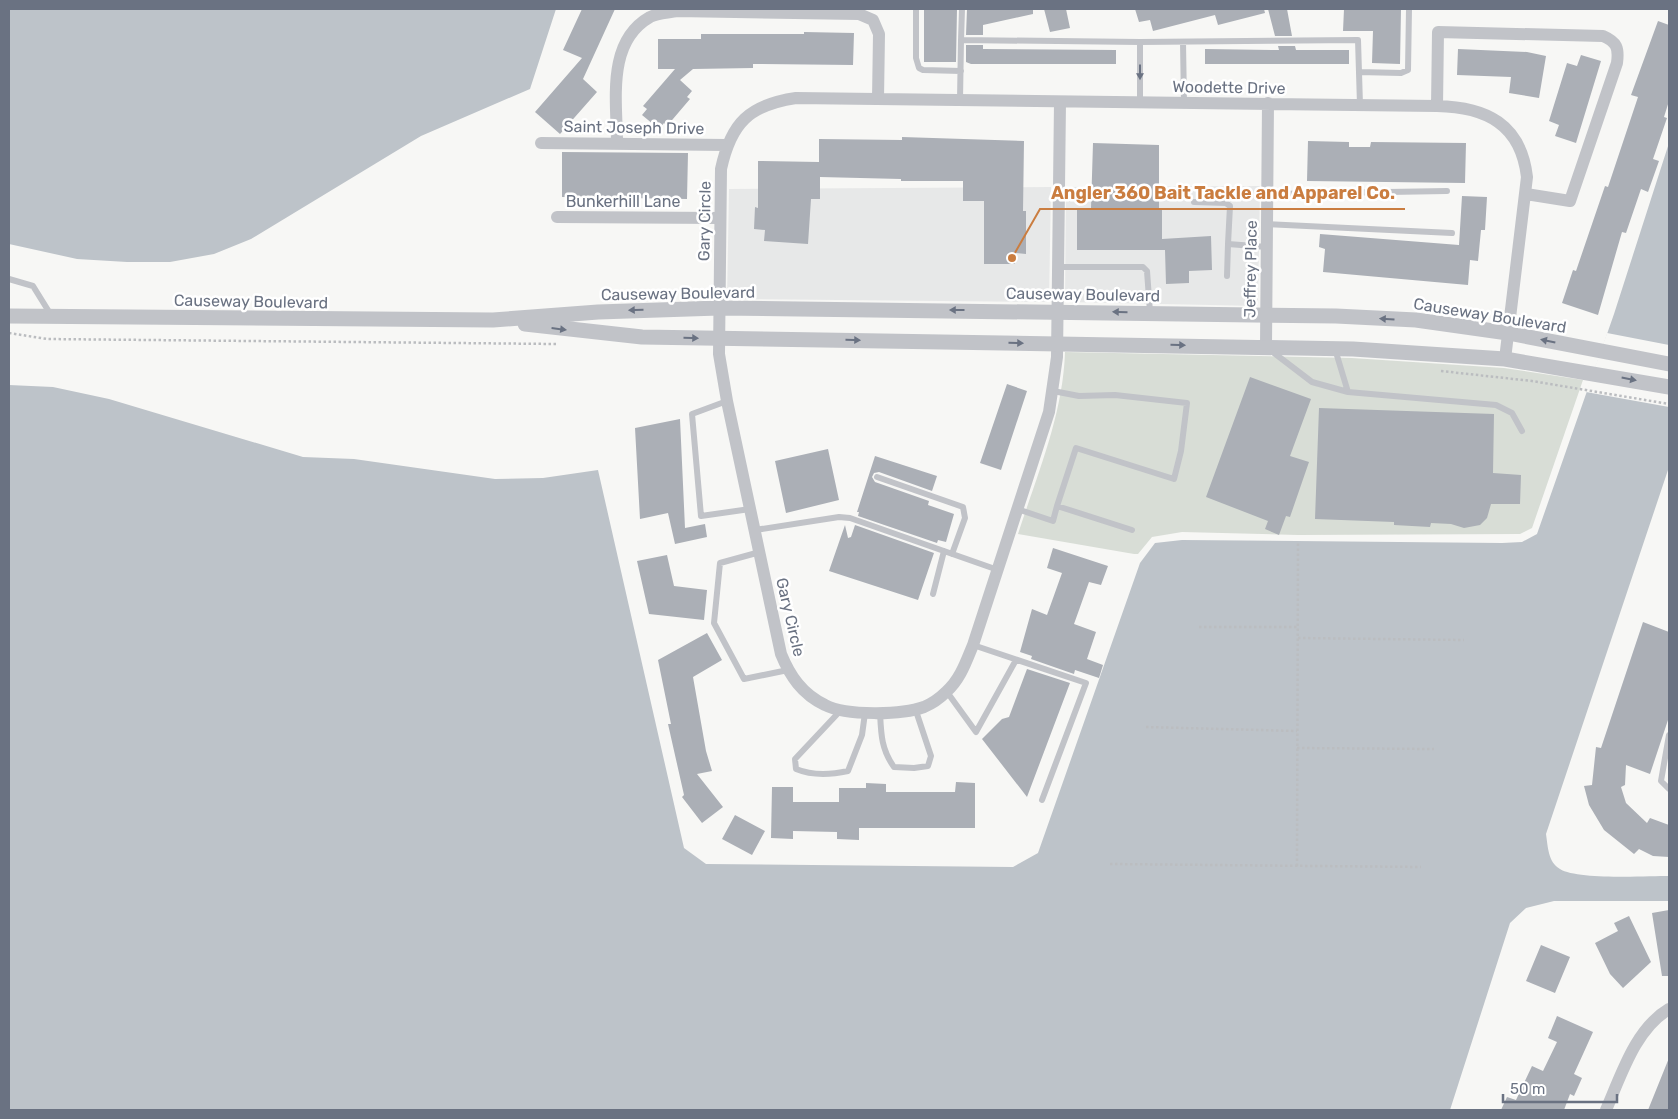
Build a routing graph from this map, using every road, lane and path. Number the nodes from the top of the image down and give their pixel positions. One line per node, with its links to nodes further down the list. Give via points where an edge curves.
1 (916, 9): 7 (lane, via 919,68)
2 (962, 9): 4 (lane)
3 (1409, 9): 8 (lane, via 1408,70 1401,73)
4 (961, 40): 5 (lane); 7 (lane)
5 (1140, 42): 6 (lane); 12 (lane, one-way to 12)
6 (1183, 42): 8 (lane, via 1358,40); 13 (lane)
7 (961, 71): 10 (lane)
8 (1359, 72): 15 (lane)
9 (878, 99): 10 (street, Woodette Drive); 18 (street, via 879,34 873,20 859,14 677,11 652,16 632,30 621,50 617,71); 19 (street, Woodette Drive, via 796,98 774,102 754,110)
10 (960, 100): 11 (street, Woodette Drive)
11 (1060, 102): 12 (street, Woodette Drive); 30 (street, Gary Circle)
12 (1140, 102): 13 (street, Woodette Drive)
13 (1184, 103): 14 (street, Woodette Drive)
14 (1268, 103): 15 (street, Woodette Drive); 21 (street, Jeffrey Place)
15 (1360, 105): 16 (street, Woodette Drive)
16 (1437, 106): 22 (street, Woodette Drive, via 1463,107 1485,113 1502,124 1517,141 1525,160); 22 (street, via 1438,32 1603,36 1614,41 1618,50 1616,63 1570,200)
17 (541, 143): 18 (street, Saint Joseph Drive)
18 (617, 144): 19 (street, Saint Joseph Drive)
19 (726, 145): 25 (street, Gary Circle, via 721,169)
20 (1448, 191): 21 (lane)
21 (1267, 194): 26 (street, Jeffrey Place)
22 (1526, 194): 40 (street, Woodette Drive)
23 (1194, 202): 28 (lane, via 1226,202 1230,206)
24 (557, 217): 25 (street, Bunkerhill Lane)
25 (720, 218): 33 (street, Gary Circle)
26 (1267, 224): 27 (lane); 29 (street, Jeffrey Place)
27 (1452, 233)
28 (1228, 244): 29 (lane); 31 (lane)
29 (1267, 247): 36 (street, Jeffrey Place)
30 (1058, 267): 34 (street, Gary Circle); 35 (lane, via 1144,267)
31 (1226, 276)
32 (9, 279): 38 (lane, via 33,286)
33 (719, 308): 34 (street, Causeway Boulevard, one-way to 33); 39 (street, Causeway Boulevard, one-way to 39); 41 (street, Gary Circle)
34 (1057, 311): 35 (street, Causeway Boulevard, one-way to 34); 42 (street, Gary Circle)
35 (1150, 312): 36 (street, Causeway Boulevard)
36 (1266, 314): 40 (street, Causeway Boulevard, one-way to 36, via 1416,320); 43 (street, Jeffrey Place)
37 (9, 316): 38 (street, Causeway Boulevard)
38 (52, 316): 39 (street, Causeway Boulevard)
39 (493, 320): 41 (street, Causeway Boulevard, one-way to 41, via 625,336)
40 (1508, 333): 45 (street, Woodette Drive); 46 (street, Causeway Boulevard, one-way to 40)
41 (719, 339): 42 (street, Causeway Boulevard, one-way to 42); 50 (street, Gary Circle)
42 (1057, 343): 43 (street, Causeway Boulevard, one-way to 43); 48 (street, Gary Circle)
43 (1266, 346): 44 (street, Causeway Boulevard); 49 (lane, via 1312,382)
44 (1335, 348): 45 (street, Causeway Boulevard); 49 (lane)
45 (1505, 359): 47 (street, Causeway Boulevard, one-way to 47)
46 (1669, 364)
47 (1669, 387)
48 (1053, 391): 53 (lane, via 1187,404 1174,479 1076,448); 55 (street, Gary Circle)
49 (1348, 392): 51 (lane, via 1496,404 1512,413)
50 (726, 401): 54 (street, Gary Circle); 54 (lane, via 692,414 701,516)
51 (1522, 431)
52 (877, 477): 61 (lane, via 963,507 965,518)
53 (1058, 506): 55 (lane, via 1052,521); 57 (lane)
54 (750, 509): 56 (street, Gary Circle)
55 (1018, 509): 62 (street, Gary Circle)
56 (755, 530): 59 (lane, via 850,518); 60 (street, Gary Circle)
57 (1132, 530)
58 (1298, 543): 65 (path)
59 (944, 551): 61 (lane); 63 (lane)
60 (760, 552): 70 (street, Gary Circle, via 781,654); 70 (lane, via 720,563 714,623 744,679)
61 (952, 554): 62 (lane)
62 (998, 570): 68 (street, Gary Circle)
63 (933, 594)
64 (1199, 627): 65 (path)
65 (1298, 627): 66 (path)
66 (1298, 638): 67 (path); 77 (path)
67 (1464, 640)
68 (973, 645): 69 (lane); 71 (street, Gary Circle, via 957,680)
69 (1016, 660): 71 (lane, via 976,732); 82 (lane, via 1086,683)
70 (788, 670): 73 (street, Gary Circle, via 808,694 826,706)
71 (946, 692): 72 (street, Gary Circle, via 924,707)
72 (915, 708): 75 (street, Gary Circle); 75 (lane, via 931,756 928,766 914,768 894,767 886,756 882,748)
73 (842, 709): 74 (street, Gary Circle); 74 (lane, via 795,759 796,769 807,774 848,771 862,735)
74 (866, 712): 75 (street, Gary Circle)
75 (880, 712)
76 (1146, 727): 77 (path)
77 (1298, 731): 79 (path)
78 (1669, 735): 81 (lane, via 1661,781)
79 (1298, 748): 80 (path); 84 (path)
80 (1434, 749)
81 (1669, 789)
82 (1042, 800)
83 (1110, 864): 84 (path)
84 (1297, 866): 85 (path)
85 (1420, 867)
86 (1668, 1010): 87 (street, via 1647,1028 1631,1054)
87 (1606, 1110)

